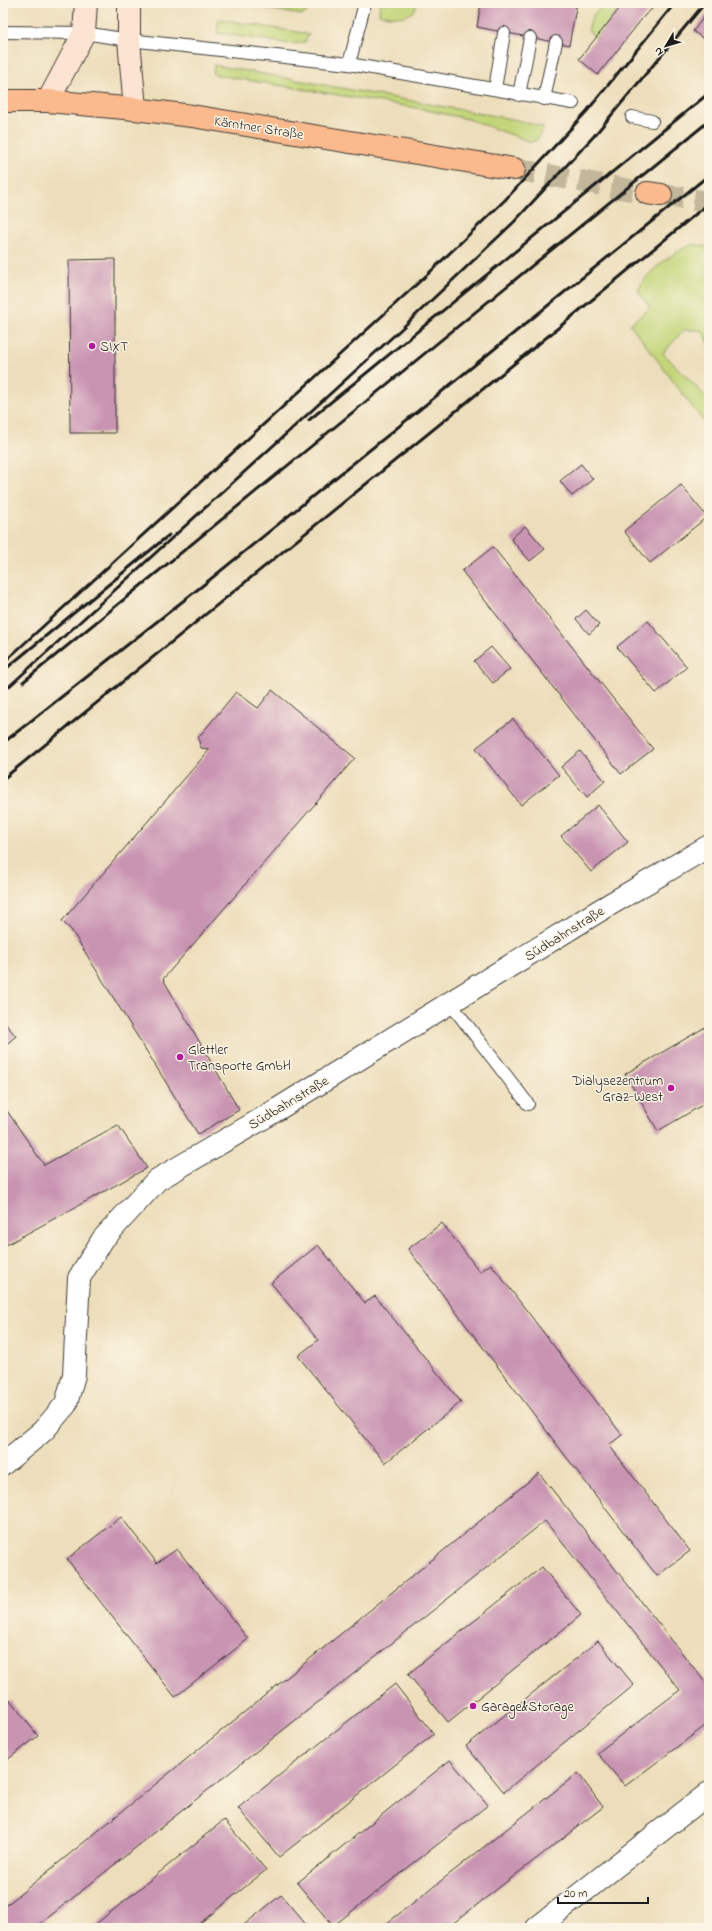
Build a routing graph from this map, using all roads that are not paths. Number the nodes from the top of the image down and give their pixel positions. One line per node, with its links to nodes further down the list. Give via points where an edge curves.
1 (86, 3): 5 (street)
2 (129, 3): 8 (street)
3 (365, 3): 10 (lane)
4 (3, 32): 5 (lane)
5 (84, 33): 8 (lane); 15 (street)
6 (504, 33): 11 (lane)
7 (530, 38): 12 (lane)
8 (129, 40): 10 (lane); 17 (street)
9 (556, 42): 13 (lane)
10 (349, 64): 11 (lane)
11 (495, 89): 12 (lane)
12 (519, 95): 13 (lane)
13 (544, 99): 16 (lane)
14 (3, 101): 15 (main road, Kärntner Straße)
15 (48, 101): 17 (main road, Kärntner Straße)
16 (573, 103)
17 (135, 109): 20 (main road, Kärntner Straße)
18 (632, 117): 19 (lane)
19 (652, 121)
20 (514, 169)
21 (709, 846): 22 (street, Südbahnstraße, via 555,930)
22 (450, 1003): 23 (lane); 24 (street, Südbahnstraße, via 157,1180 103,1239 74,1282 74,1375 66,1404 44,1431)
23 (528, 1104)
24 (3, 1464)
25 (709, 1794): 26 (street)
26 (537, 1928)

